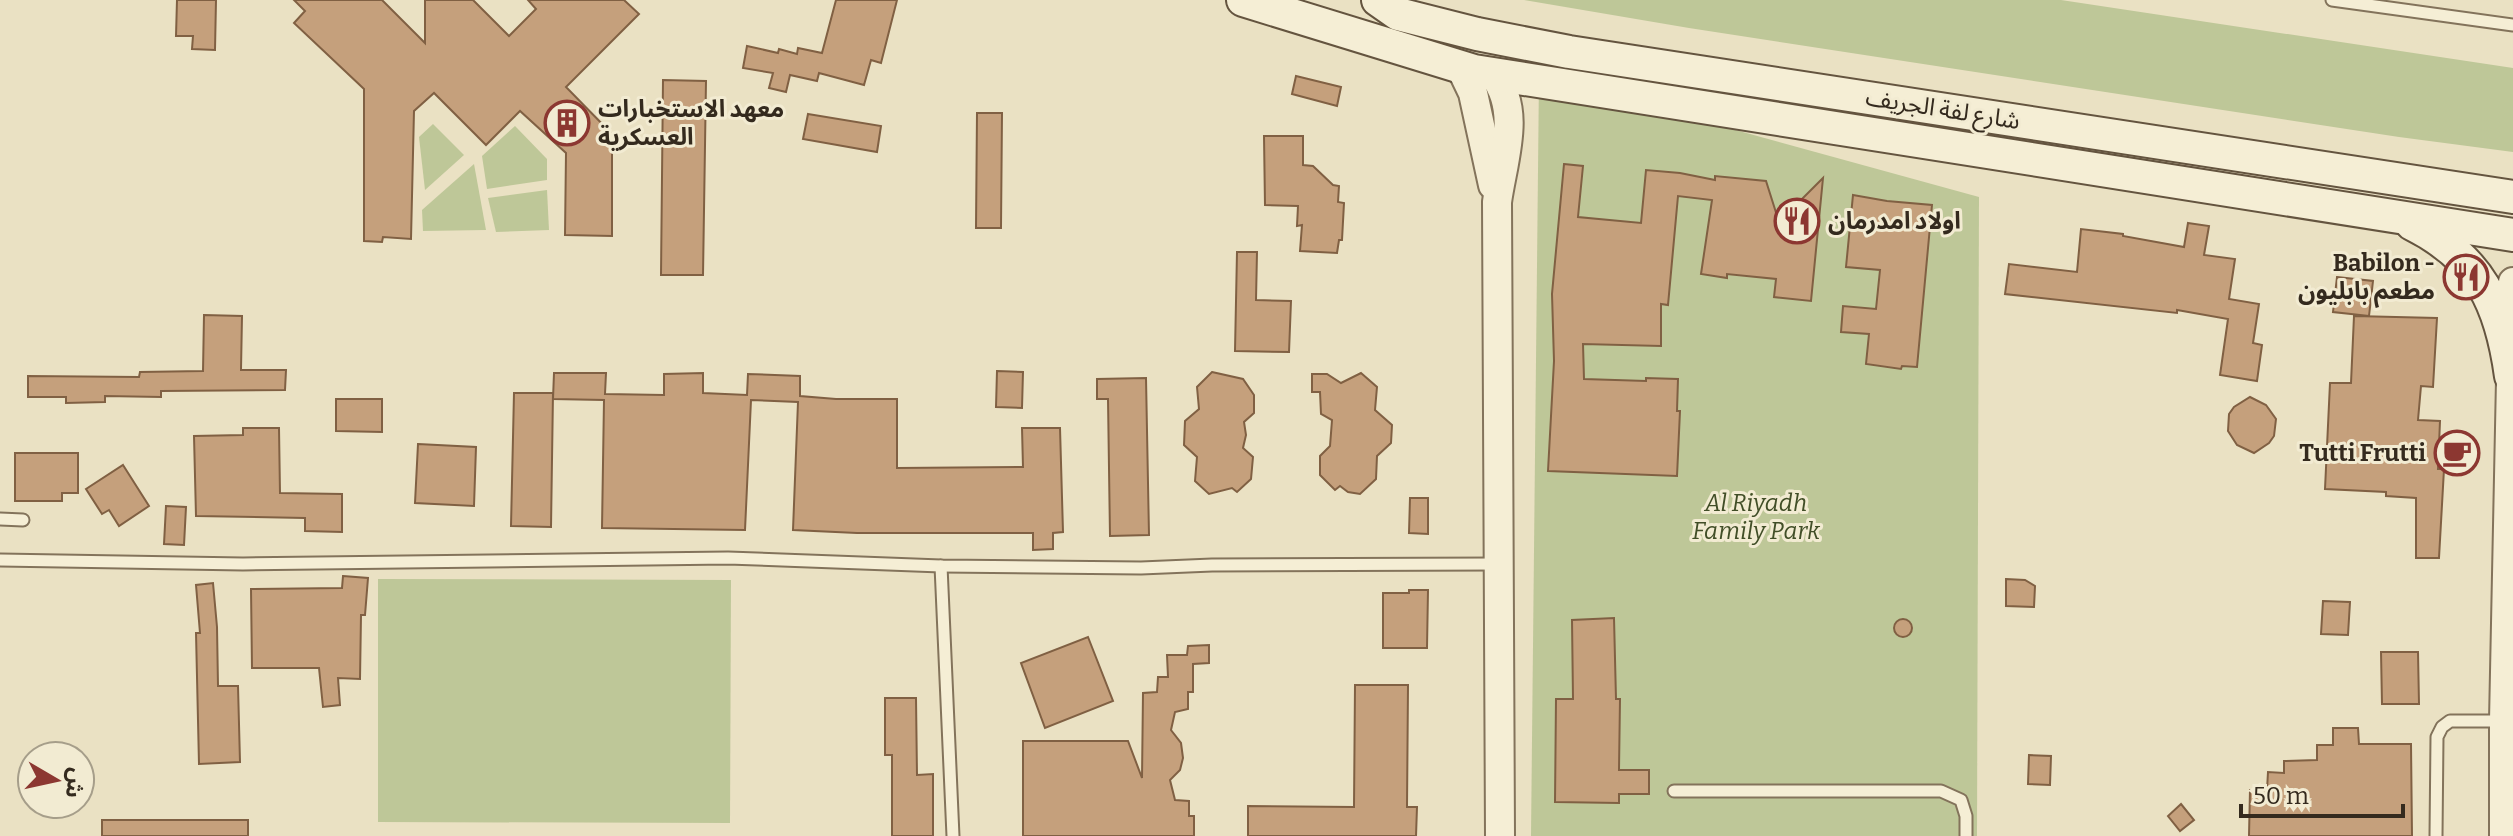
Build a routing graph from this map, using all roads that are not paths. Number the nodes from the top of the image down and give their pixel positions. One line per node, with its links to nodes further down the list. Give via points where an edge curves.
1 (1243, 0): 6 (main road, شارع لفة الجريف)
2 (1358, 0): 4 (main road, شارع لفة الجريف)
3 (2332, 0): 5 (lane)
4 (1388, 7): 8 (main road, شارع لفة الجريف, via 1477,34 1569,52)
5 (2513, 25)
6 (1461, 68): 7 (main road, شارع لفة الجريف); 9 (street, via 1473,93)
7 (1493, 74): 9 (street, via 1509,104 1510,121); 10 (main road, شارع لفة الجريف)
8 (2513, 197)
9 (1497, 202): 17 (street)
10 (2399, 217): 11 (main road, شارع لفة الجريف); 13 (main road, via 2436,236 2467,262 2491,296)
11 (2513, 235)
12 (2513, 282): 13 (street)
13 (2512, 355): 19 (street)
14 (0, 519): 15 (lane)
15 (23, 520)
16 (0, 560): 18 (lane, via 243,564 728,558)
17 (1498, 564): 18 (lane); 22 (street)
18 (941, 566): 21 (lane)
19 (2504, 721): 24 (lane, via 2450,721 2442,727 2437,737); 25 (street)
20 (1674, 791): 23 (lane, via 1941,791 1961,800)
21 (953, 836)
22 (1500, 836)
23 (1966, 836)
24 (2436, 836)
25 (2504, 836)

